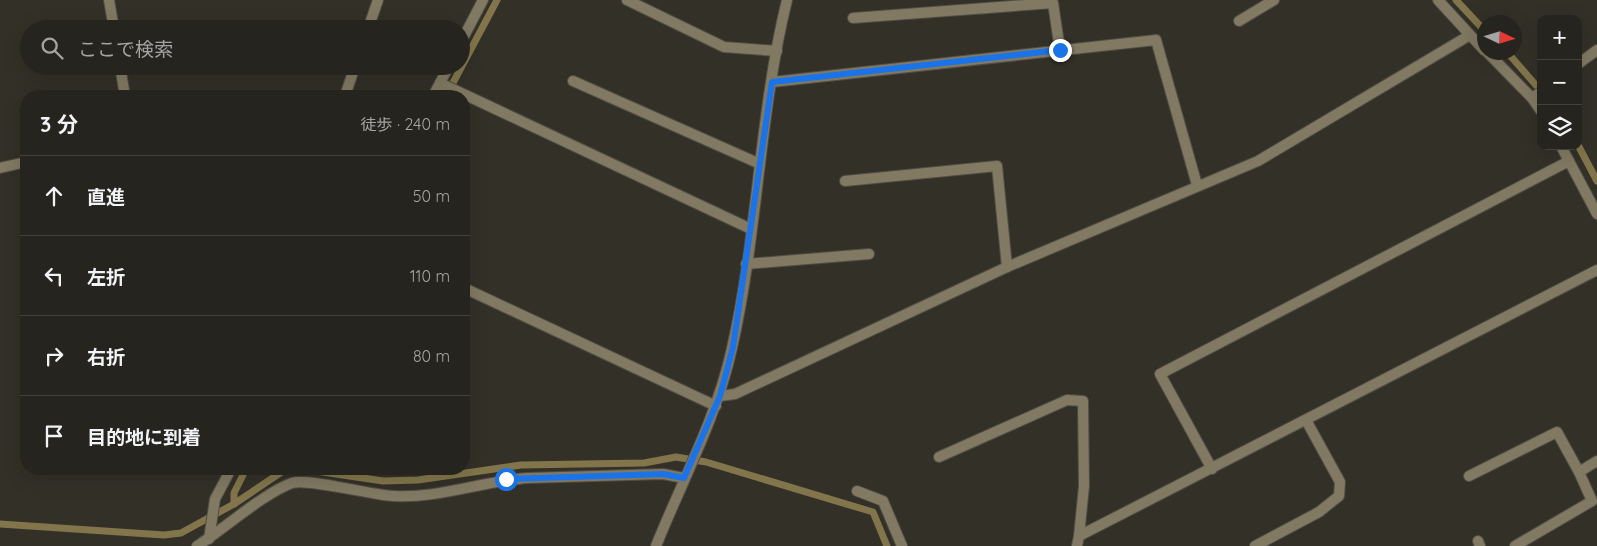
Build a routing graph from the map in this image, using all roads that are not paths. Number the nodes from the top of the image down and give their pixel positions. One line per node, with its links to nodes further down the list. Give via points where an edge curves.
1 (109, 0): 9 (street)
2 (378, 0): 10 (street)
3 (483, 0): 12 (street)
4 (627, 0): 17 (street, via 724,47)
5 (788, 0): 17 (street)
6 (1274, 0): 11 (street)
7 (1438, 0): 13 (street)
8 (853, 18): 15 (street, via 1053,3)
9 (112, 20)
10 (371, 20)
11 (1238, 21)
12 (470, 25)
13 (1470, 35): 14 (street); 38 (street, via 1258,161)
14 (1477, 42)
15 (1060, 50): 24 (street); 38 (street, via 1156,40)
16 (1597, 50): 19 (street)
17 (776, 51): 24 (street)
18 (1497, 60): 30 (street)
19 (1582, 61)
20 (122, 75): 26 (street)
21 (352, 75): 27 (street)
22 (448, 75): 25 (street)
23 (573, 80): 35 (street)
24 (772, 82): 35 (street)
25 (447, 86): 28 (street); 29 (street)
26 (125, 90)
27 (347, 90)
28 (441, 90)
29 (455, 90)
30 (1537, 94)
31 (470, 97): 40 (street)
32 (1563, 150): 33 (street)
33 (1569, 161): 39 (street); 51 (street, via 1160,374)
34 (20, 163): 36 (street)
35 (760, 164): 40 (street)
36 (0, 168)
37 (845, 181): 43 (street, via 997,166)
38 (1197, 185): 43 (street)
39 (1597, 214)
40 (750, 229): 42 (street)
41 (869, 254): 42 (street)
42 (746, 264): 46 (street, via 733,347)
43 (1008, 267): 46 (street, via 735,394)
44 (1597, 270): 48 (street)
45 (470, 291): 47 (street)
46 (720, 396): 47 (street)
47 (716, 406): 55 (street)
48 (1306, 420): 51 (street); 62 (street, via 1340,482 1339,496 1319,512)
49 (939, 457): 58 (street, via 1068,400 1083,401 1084,486)
50 (1597, 461): 52 (street)
51 (1212, 469): 58 (street)
52 (1579, 472): 54 (street, via 1557,432); 63 (street, via 1592,501)
53 (228, 475): 57 (street, via 212,510)
54 (1469, 476)
55 (684, 478): 57 (street, via 663,474 506,479 416,496 392,496 294,482 278,489); 60 (street)
56 (857, 491): 61 (street, via 883,501)
57 (209, 539): 59 (street)
58 (1078, 541)
59 (197, 546)
60 (656, 546)
61 (902, 546)
62 (1255, 546)
63 (1515, 546)

